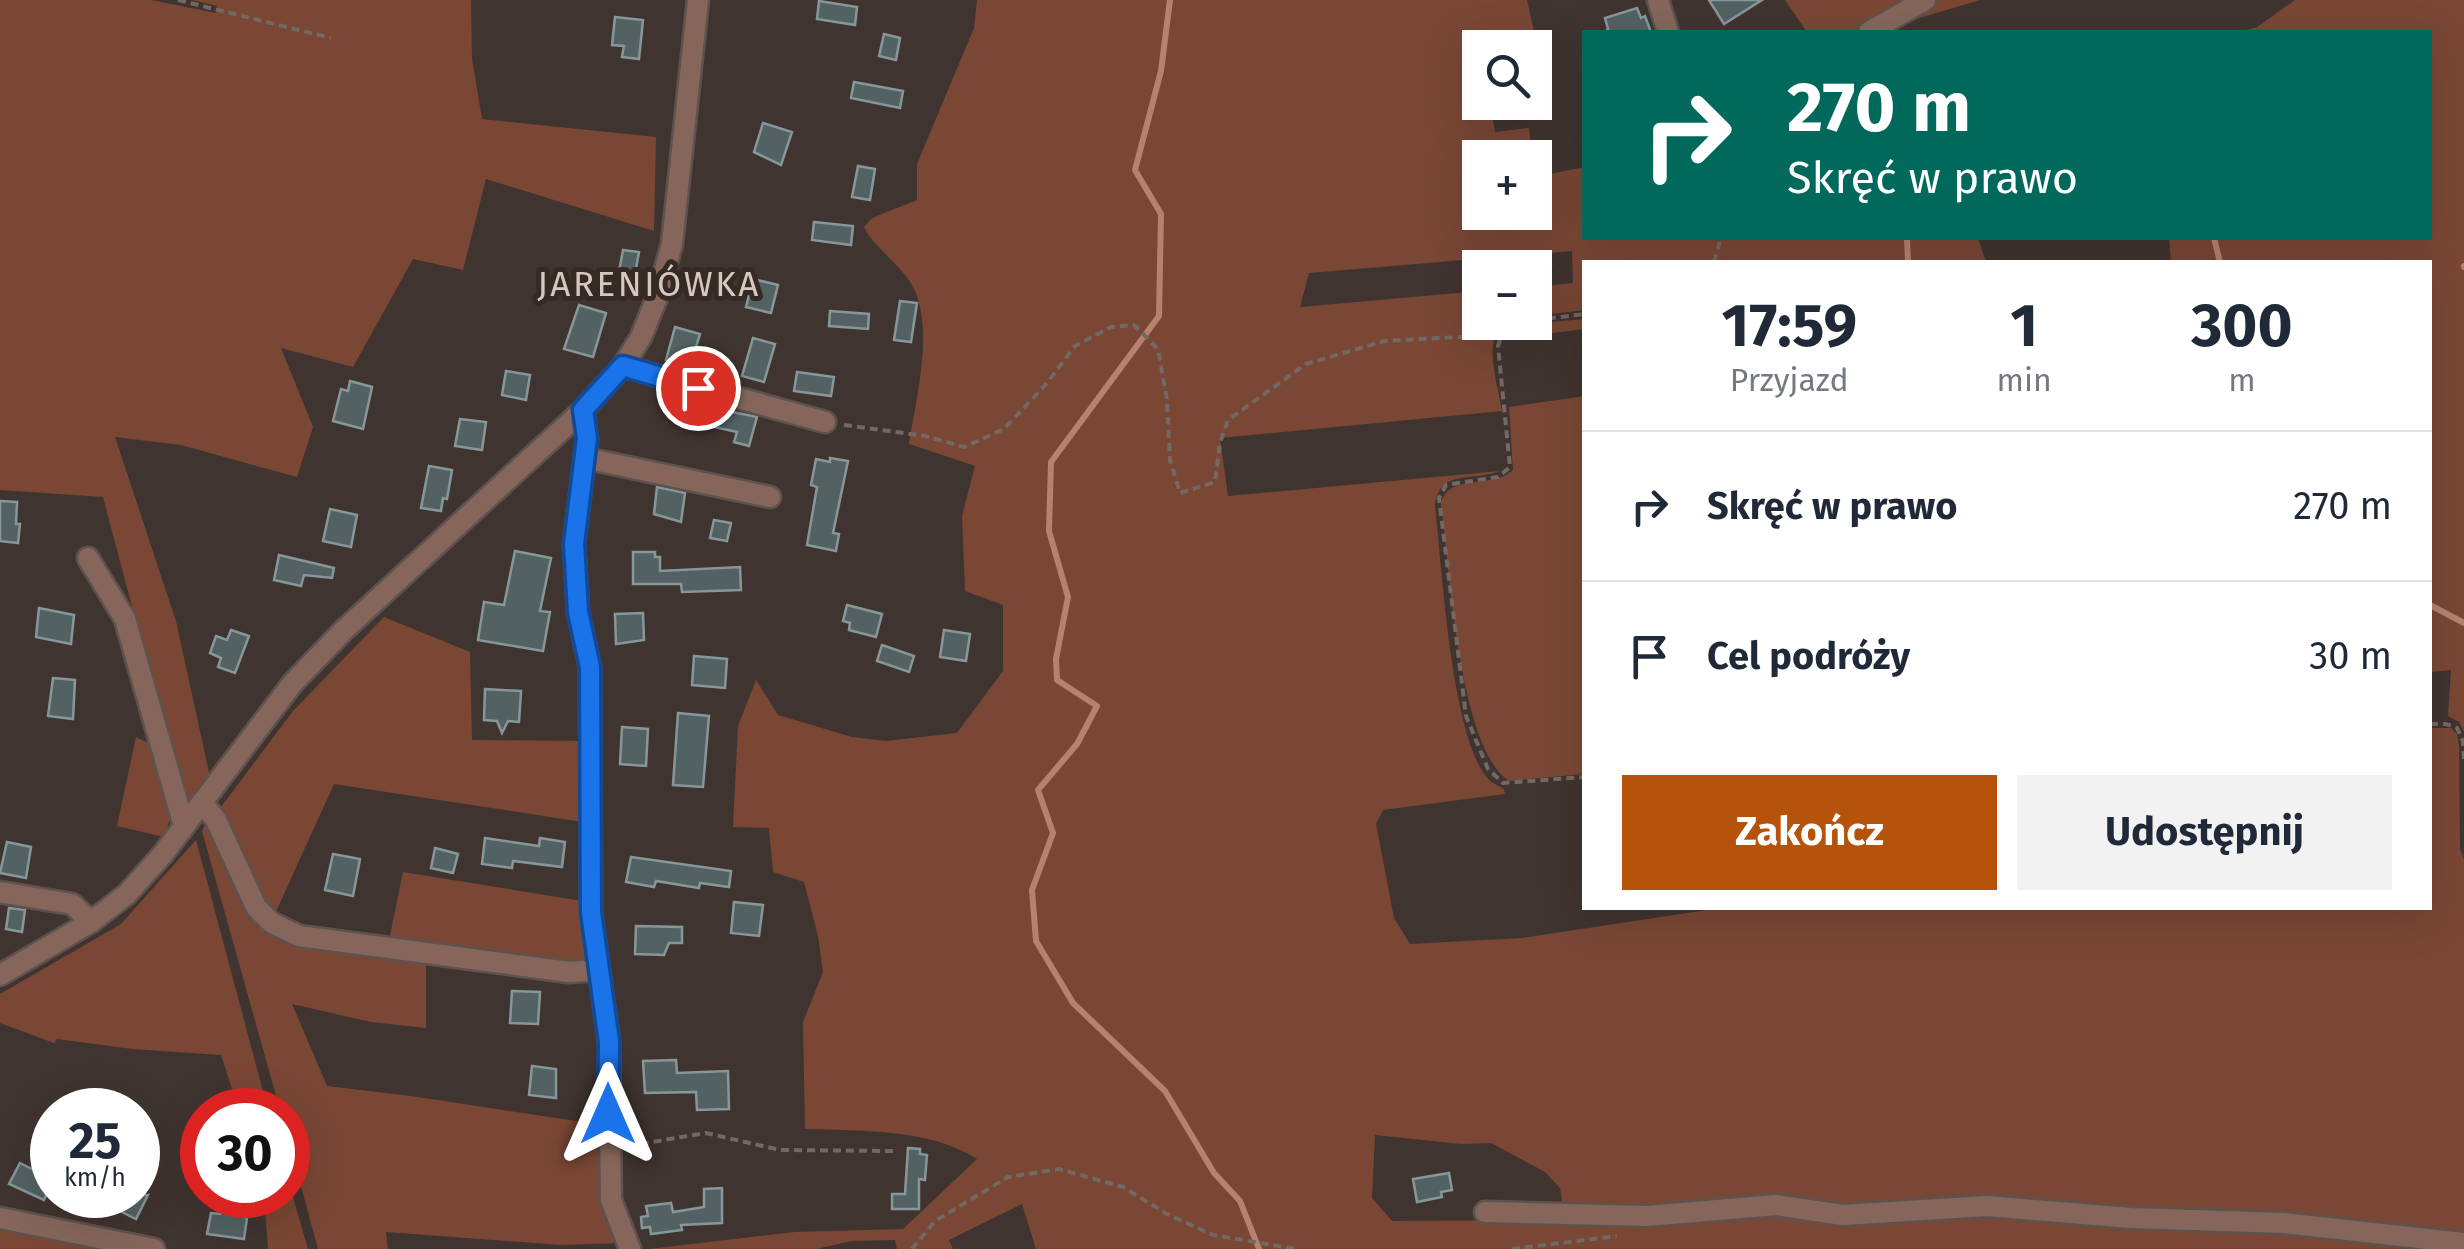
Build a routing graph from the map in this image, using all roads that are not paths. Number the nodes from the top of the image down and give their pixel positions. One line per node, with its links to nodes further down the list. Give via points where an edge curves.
1 (698, 0): 6 (street, via 672,244 658,295)
2 (1658, 0): 4 (street)
3 (1925, 0): 5 (street)
4 (1667, 30)
5 (1872, 30)
6 (623, 366): 7 (street); 8 (street)
7 (583, 410): 9 (street); 12 (street, via 331,643)
8 (825, 422)
9 (584, 458): 10 (street); 16 (street, via 574,544 590,667 591,912)
10 (770, 497)
11 (88, 558): 13 (street, via 125,620)
12 (202, 802): 13 (street); 16 (street, via 256,908 299,936 569,972)
13 (184, 826): 15 (street, via 127,894)
14 (0, 892): 15 (street, via 72,904)
15 (91, 922): 17 (street)
16 (599, 970): 22 (street, via 609,1042 612,1200)
17 (0, 975)
18 (1484, 1212): 20 (street, via 1647,1216 1761,1204 1842,1216 1987,1206 2284,1223)
19 (0, 1218): 21 (street)
20 (2464, 1243)
21 (154, 1249)
22 (630, 1249)

